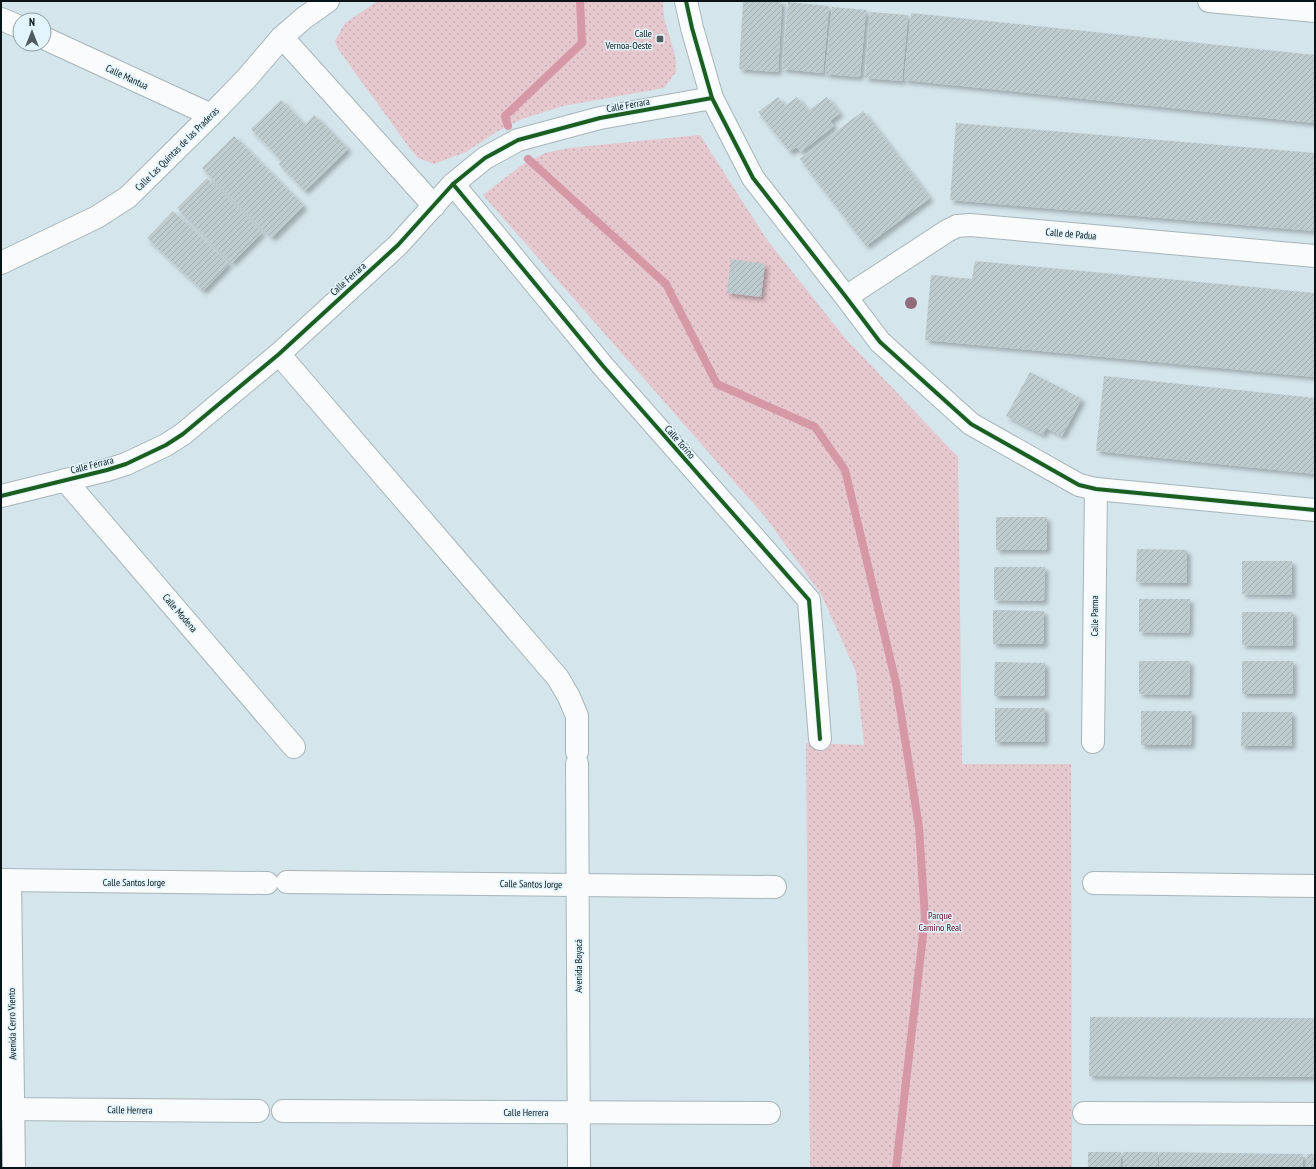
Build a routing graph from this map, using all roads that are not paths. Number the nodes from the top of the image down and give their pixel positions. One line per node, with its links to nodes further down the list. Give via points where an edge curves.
1 (328, 1): 7 (street, Calle Las Quintas de las Praderas)
2 (686, 1): 9 (street)
3 (1209, 1): 4 (street)
4 (1315, 11)
5 (1, 18): 6 (street)
6 (12, 23)
7 (282, 37): 10 (street, Calle Las Quintas de las Praderas); 12 (street)
8 (52, 42): 10 (street, Calle Mantua)
9 (712, 98): 11 (street, Calle Ferrara, via 600,118 518,140 485,158); 15 (street, via 753,178)
10 (211, 115): 14 (street, Calle Las Quintas de las Praderas, via 128,197 97,217)
11 (454, 184): 12 (street, Calle Ferrara); 21 (street, Calle Torino, via 603,366 809,600)
12 (434, 206): 16 (street, Calle Ferrara, via 398,245)
13 (1315, 256): 15 (street, Calle de Padua, via 970,225 957,226)
14 (1, 262)
15 (846, 297): 18 (street, via 880,342 971,424 1079,485)
16 (280, 354): 17 (street, Calle Ferrara, via 183,434 166,445 126,464); 26 (street, Avenida Boyacá, via 558,678 572,702 577,716)
17 (65, 480): 19 (street, Calle Ferrara); 23 (street, Calle Modena)
18 (1096, 489): 20 (street); 22 (street, Calle Parma)
19 (1, 496)
20 (1315, 510)
21 (820, 739)
22 (1093, 742)
23 (294, 747)
24 (6, 880): 26 (street, Calle Santos Jorge); 29 (street, Avenida Cerro Viento)
25 (1094, 884): 27 (street)
26 (578, 885): 28 (street, Calle Santos Jorge); 32 (street, Avenida Boyacá)
27 (1315, 886)
28 (775, 887)
29 (7, 1109): 31 (street, Calle Herrera); 36 (street, Avenida Cerro Viento)
30 (283, 1111): 32 (street, Calle Herrera)
31 (258, 1112)
32 (580, 1112): 33 (street, Calle Herrera); 37 (street, Avenida Boyacá)
33 (769, 1113)
34 (1084, 1113): 35 (street)
35 (1315, 1114)
36 (14, 1168)
37 (579, 1168)

